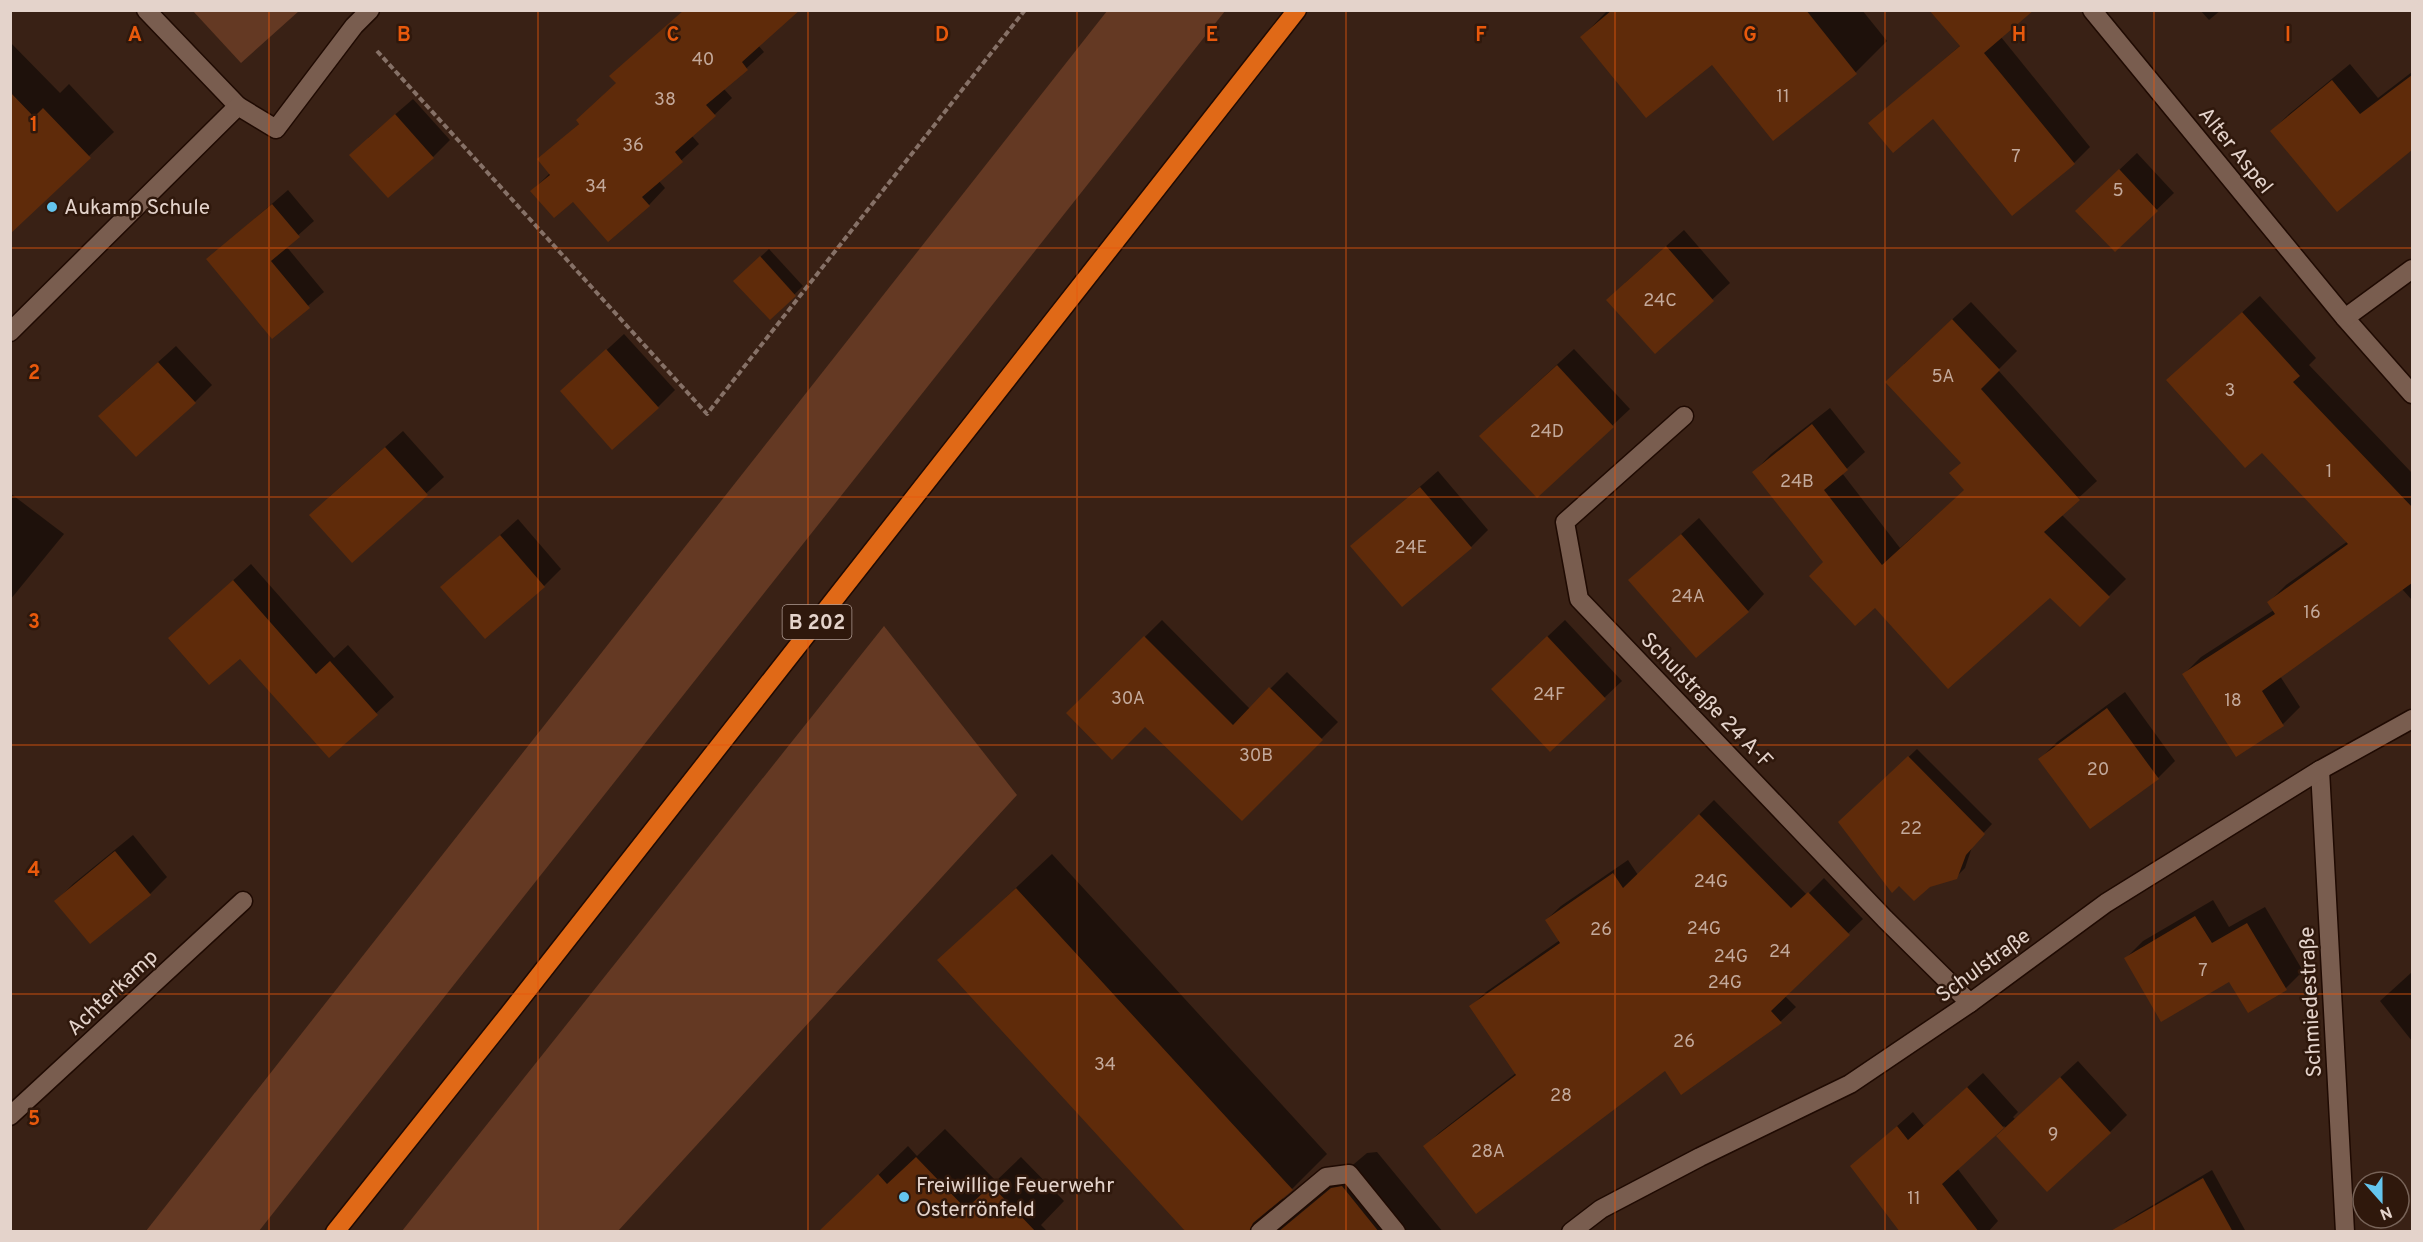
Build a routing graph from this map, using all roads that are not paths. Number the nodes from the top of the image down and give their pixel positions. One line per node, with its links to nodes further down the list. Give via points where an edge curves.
1 (146, 10): 5 (street)
2 (370, 10): 5 (street, via 276,129)
3 (1297, 10): 16 (highway, B 202)
4 (2092, 10): 7 (street, Alter Aspel)
5 (238, 106): 8 (street)
6 (2412, 269): 7 (street)
7 (2345, 318): 9 (street, Alter Aspel)
8 (10, 332)
9 (2412, 394)
10 (1684, 416): 14 (street, Schulstraße 24 A-F, via 1565,522 1579,599)
11 (2412, 719): 12 (street, Schulstraße)
12 (2320, 770): 14 (street, Schulstraße, via 2106,903); 20 (street, Schmiedestraße)
13 (243, 902): 15 (street, Achterkamp)
14 (1970, 1003): 19 (street, Schulstraße, via 1850,1084 1601,1209)
15 (10, 1116)
16 (335, 1232)
17 (1260, 1232): 18 (street, via 1326,1177 1349,1174)
18 (1396, 1232)
19 (1571, 1232)
20 (2345, 1232)

